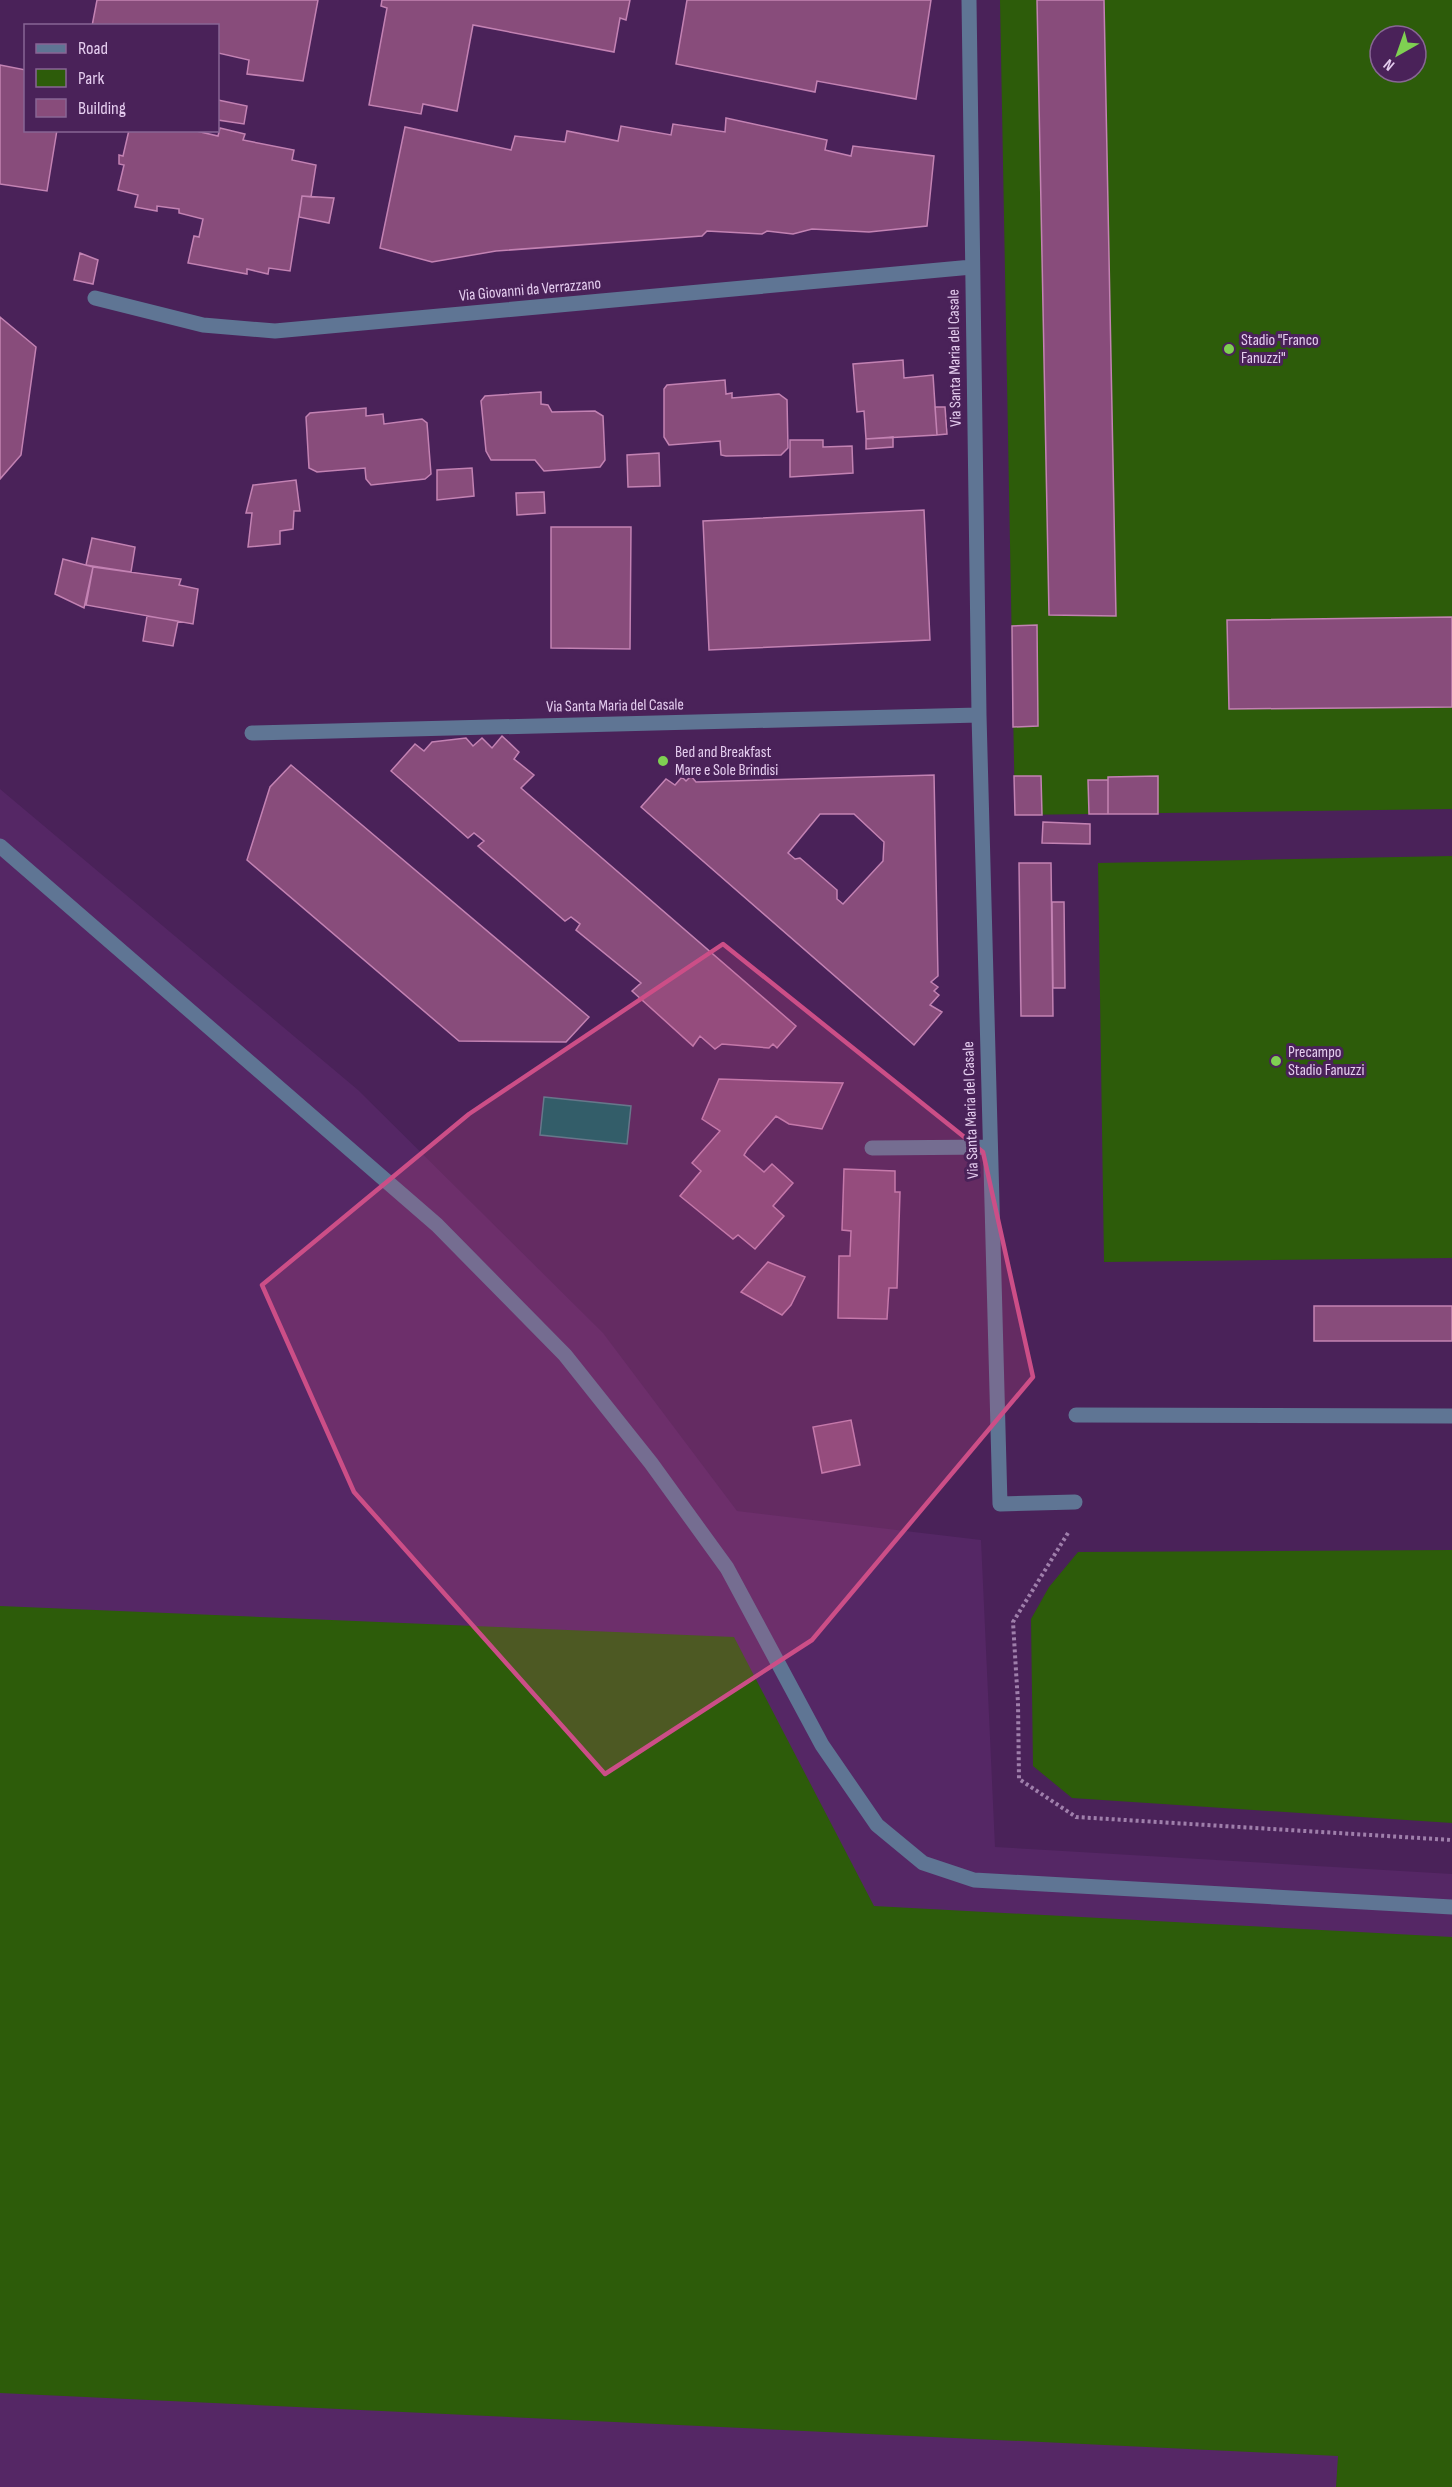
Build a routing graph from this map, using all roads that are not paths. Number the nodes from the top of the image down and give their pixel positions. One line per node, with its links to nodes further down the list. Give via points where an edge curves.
1 (969, 0): 2 (street, Via Santa Maria del Casale)
2 (972, 267): 3 (street, Via Giovanni da Verrazzano, via 275,331 202,325); 4 (street, Via Santa Maria del Casale)
3 (95, 298)
4 (979, 715): 5 (street, Via Santa Maria del Casale); 7 (street, Via Santa Maria del Casale)
5 (252, 733)
6 (0, 846): 12 (street, via 437,1225 565,1355 651,1463 727,1568 822,1744 877,1825 923,1863 974,1880)
7 (990, 1147): 8 (street); 11 (street, Via Santa Maria del Casale, via 1000,1504)
8 (872, 1148)
9 (1076, 1415): 10 (street)
10 (1452, 1416)
11 (1075, 1502)
12 (1452, 1907)

